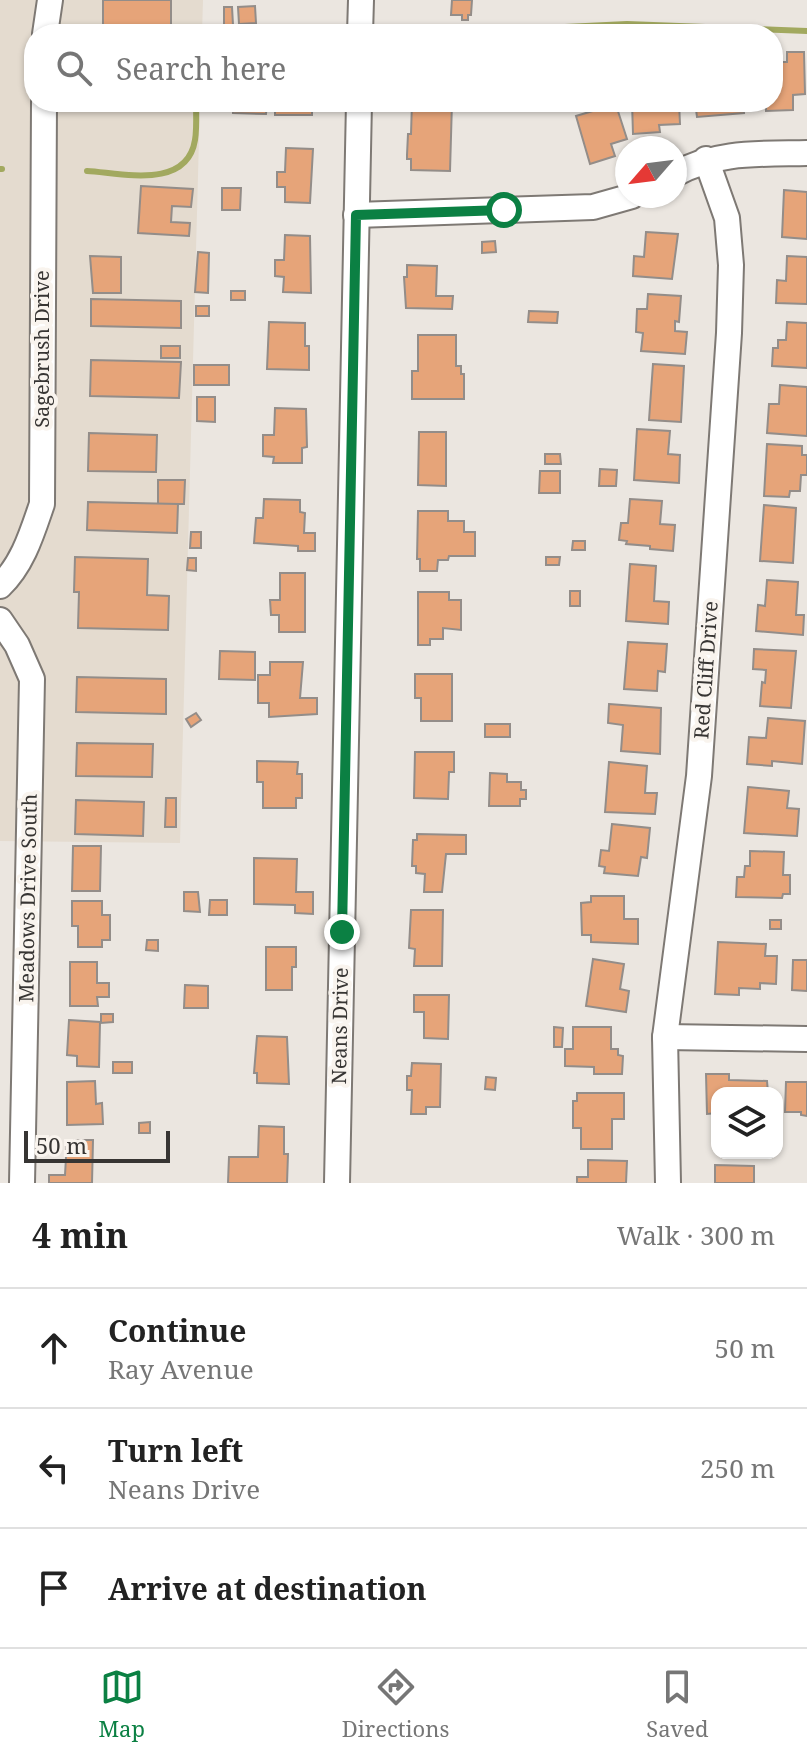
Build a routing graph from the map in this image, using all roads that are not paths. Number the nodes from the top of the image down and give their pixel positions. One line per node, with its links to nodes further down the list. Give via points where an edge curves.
1 (50, 0): 3 (street)
2 (361, 0): 4 (street)
3 (46, 24)
4 (360, 24)
5 (44, 112): 12 (street, Sagebrush Drive, via 42,504 28,546)
6 (359, 112): 11 (street, Neans Drive)
7 (807, 153): 8 (street)
8 (706, 159): 9 (street); 14 (street, Red Cliff Drive, via 727,218 729,333 699,776)
9 (687, 168)
10 (615, 201): 11 (street, via 593,207)
11 (356, 215): 17 (street, Neans Drive)
12 (0, 586)
13 (0, 620): 16 (street, Meadows Drive South, via 32,679)
14 (665, 1037): 15 (street); 18 (street, Red Cliff Drive)
15 (807, 1039)
16 (22, 1183)
17 (337, 1183)
18 (668, 1183)

